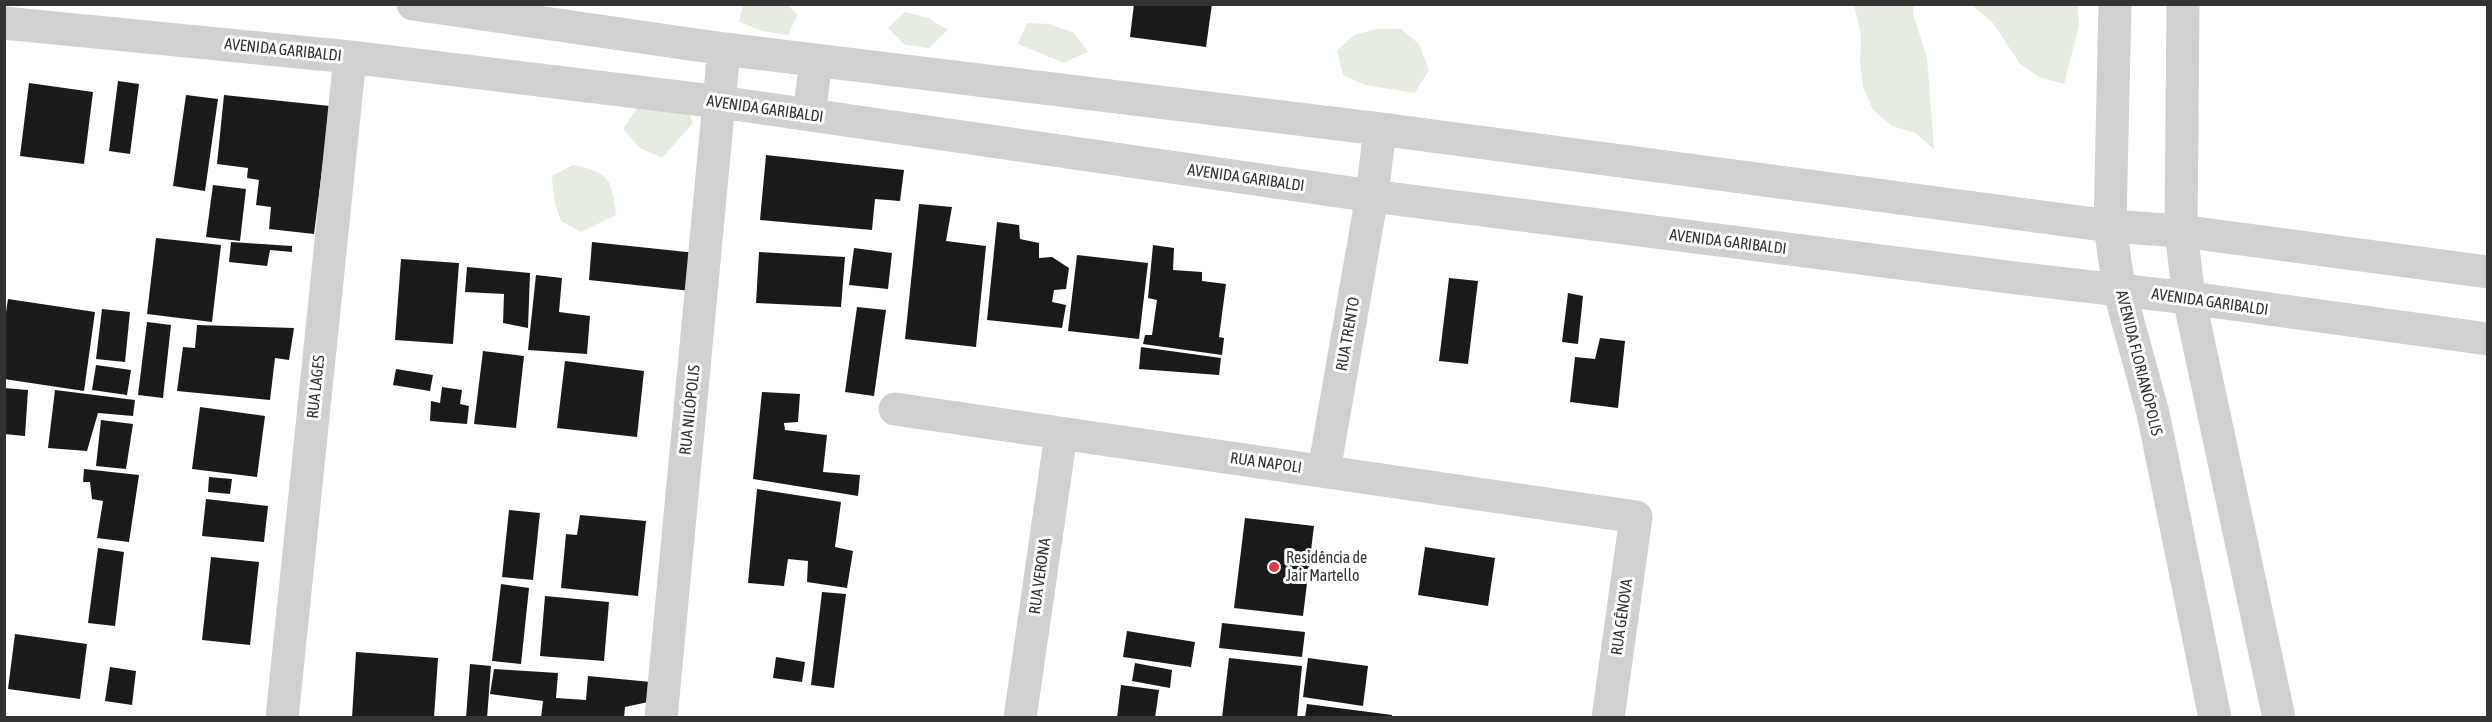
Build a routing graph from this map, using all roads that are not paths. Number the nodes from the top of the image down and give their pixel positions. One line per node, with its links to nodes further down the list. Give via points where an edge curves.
1 (413, 4): 5 (street)
2 (2115, 4): 12 (street, AVENIDA FLORIANÓPOLIS)
3 (2183, 4): 13 (street)
4 (4, 23): 6 (street, AVENIDA GARIBALDI)
5 (724, 49): 7 (street); 8 (street, RUA NILÓPOLIS)
6 (350, 57): 8 (street, AVENIDA GARIBALDI); 22 (street, RUA LAGES)
7 (816, 60): 9 (street); 10 (street)
8 (720, 102): 9 (street, AVENIDA GARIBALDI); 23 (street, RUA NILÓPOLIS)
9 (809, 115): 11 (street, AVENIDA GARIBALDI)
10 (1380, 129): 11 (street, RUA TRENTO); 12 (street)
11 (1372, 196): 15 (street, AVENIDA GARIBALDI); 20 (street, RUA TRENTO)
12 (2110, 226): 13 (street); 15 (street, AVENIDA FLORIANÓPOLIS)
13 (2181, 231): 14 (street); 16 (street)
14 (2487, 272)
15 (2119, 289): 16 (street, AVENIDA GARIBALDI); 26 (street, AVENIDA FLORIANÓPOLIS, via 2153,413)
16 (2189, 298): 17 (street, AVENIDA GARIBALDI); 27 (street)
17 (2487, 339)
18 (895, 409): 19 (street, RUA NAPOLI)
19 (1061, 434): 20 (street, RUA NAPOLI); 24 (street, RUA VERONA)
20 (1324, 471): 21 (street, RUA NAPOLI)
21 (1636, 517): 25 (street, RUA GÊNOVA)
22 (282, 717)
23 (661, 717)
24 (1020, 717)
25 (1608, 717)
26 (2215, 717)
27 (2279, 717)

